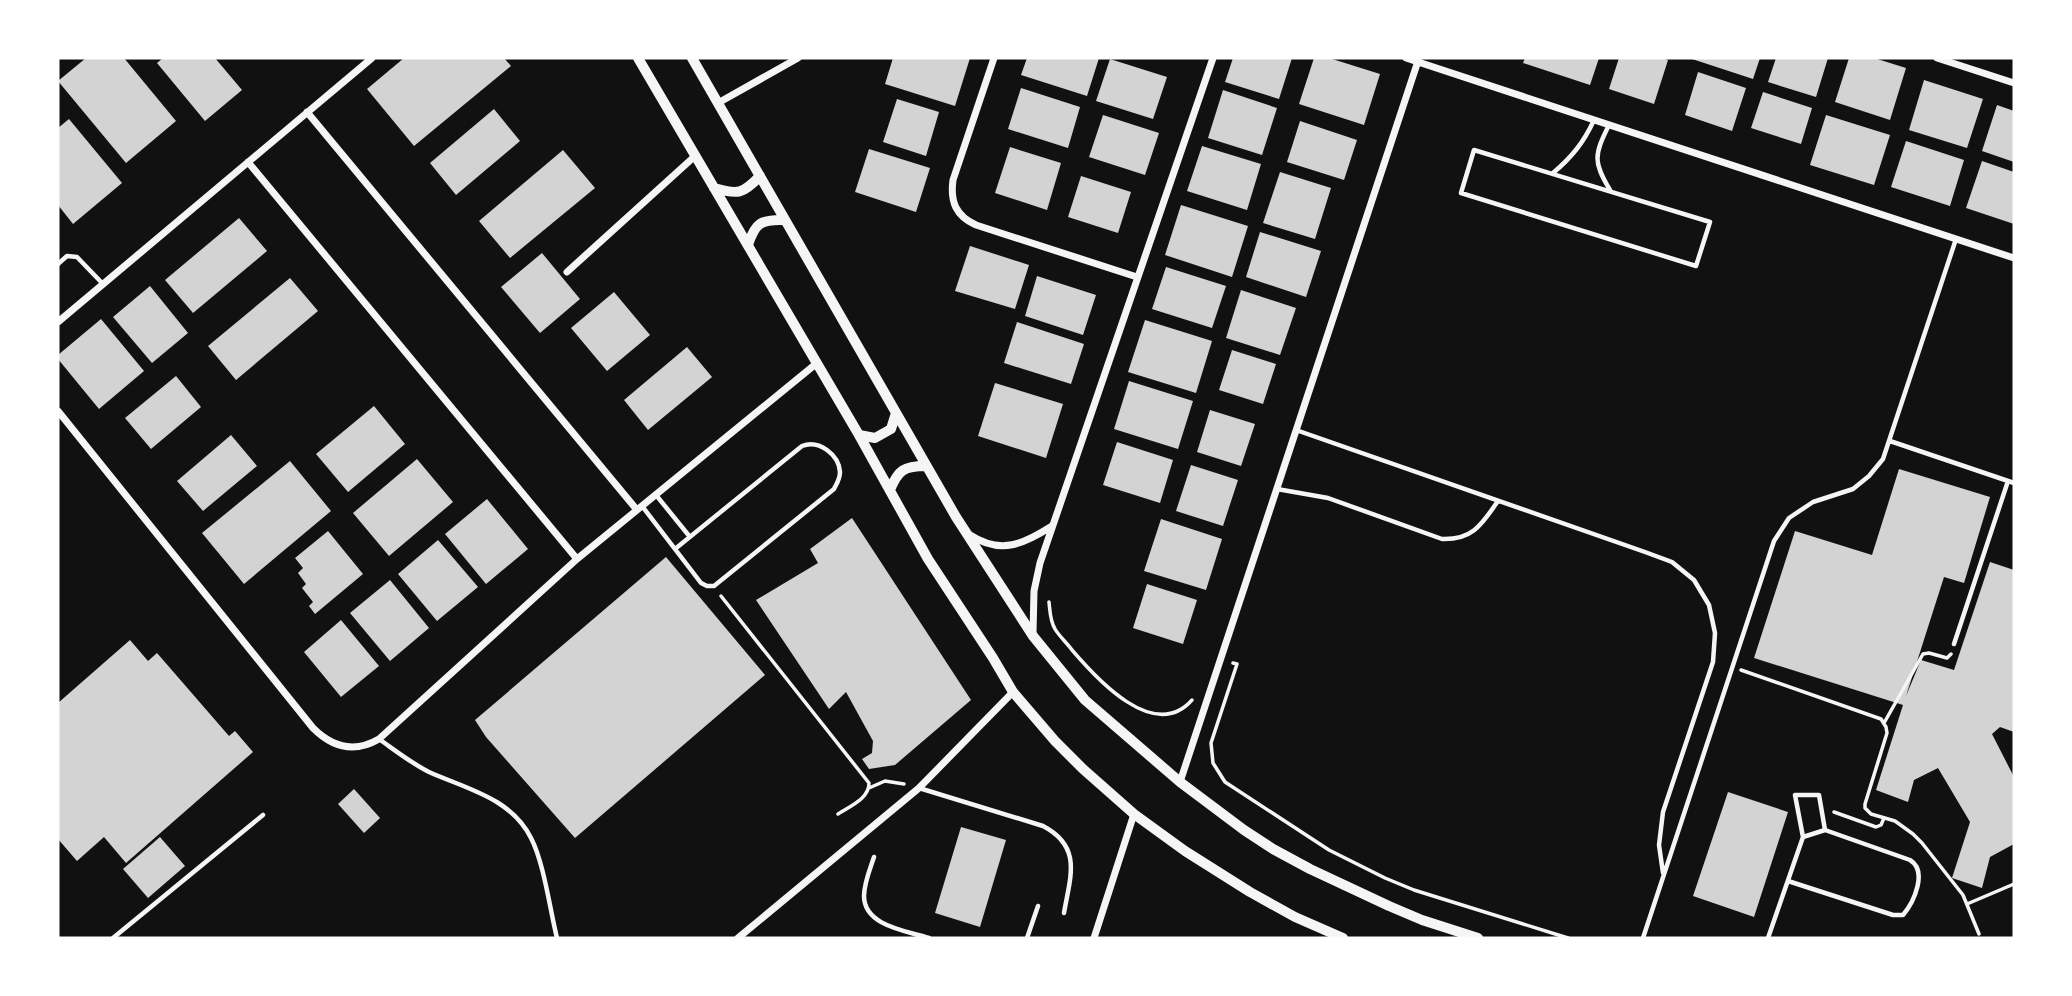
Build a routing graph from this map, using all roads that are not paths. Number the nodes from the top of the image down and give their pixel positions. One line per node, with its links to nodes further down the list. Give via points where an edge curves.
1 (372, 58): 12 (street)
2 (638, 58): 15 (street)
3 (692, 58): 11 (street)
4 (798, 58): 11 (street)
5 (993, 58): 27 (street, via 953,180 957,212 976,225)
6 (1213, 58): 27 (street)
7 (1406, 58): 9 (street)
8 (1937, 58): 10 (street)
9 (1418, 60): 13 (street); 33 (street)
10 (2014, 83)
11 (718, 103): 18 (street)
12 (307, 112): 16 (street); 42 (street)
13 (1595, 120): 14 (street); 17 (lane, via 1570,159)
14 (1609, 125): 20 (lane, via 1598,146 1598,170); 22 (street)
15 (695, 156): 19 (street); 26 (street)
16 (248, 162): 28 (street); 47 (street)
17 (1552, 174): 20 (lane); 20 (lane, via 1474,150 1461,193 1696,266 1710,222)
18 (760, 176): 19 (street, via 748,189 731,193); 21 (street)
19 (714, 188): 23 (street)
20 (1611, 191)
21 (785, 220): 23 (street, via 768,219 754,229); 32 (street)
22 (1956, 238): 24 (street); 35 (lane)
23 (748, 245): 30 (street)
24 (2014, 258)
25 (58, 264): 28 (lane, via 67,256 77,257)
26 (567, 272)
27 (1138, 277): 43 (street)
28 (103, 284): 29 (street)
29 (58, 322)
30 (817, 363): 34 (street); 40 (street)
31 (58, 411): 51 (street, via 313,728 323,738 348,748)
32 (896, 413): 34 (street, via 891,429 876,438); 36 (street)
33 (1295, 430): 38 (street); 41 (lane)
34 (859, 435): 39 (street)
35 (1890, 441): 37 (lane); 59 (lane, via 1877,467 1860,484 1813,502 1789,518 1774,541)
36 (926, 466): 39 (street, via 910,466 896,475); 44 (street)
37 (2011, 482): 49 (lane)
38 (1276, 489): 41 (lane, via 1328,498 1442,540 1455,540 1476,529); 52 (street)
39 (890, 490): 50 (street)
40 (656, 495): 42 (street); 45 (lane)
41 (1498, 500): 59 (lane, via 1672,562 1694,580 1709,605 1715,633 1713,662 1663,812 1659,845)
42 (640, 508): 46 (lane); 47 (street)
43 (1053, 526): 44 (street, via 1027,542 1007,546 989,544); 48 (street, via 1034,591)
44 (966, 533): 48 (street)
45 (690, 537): 46 (lane); 46 (lane, via 802,446 818,444 837,463 839,479 834,489 714,586 701,583)
46 (675, 549)
47 (576, 559): 51 (street)
48 (1032, 636): 52 (street, via 1085,700)
49 (1954, 645)
50 (1013, 692): 53 (street); 54 (street, via 1055,741)
51 (379, 739): 65 (lane, via 429,772 492,798 522,823 538,858)
52 (1180, 782): 63 (street, via 1244,830 1310,869)
53 (919, 788): 62 (lane, via 1043,826 1059,837 1072,867); 66 (street)
54 (1135, 814): 69 (street); 70 (street, via 1250,892)
55 (263, 815): 64 (lane)
56 (1825, 830): 57 (lane); 57 (lane, via 1819,795 1795,795); 60 (lane, via 1915,863 1920,876 1909,907 1903,915 1893,915)
57 (1803, 837): 60 (lane)
58 (874, 858): 67 (lane, via 864,898 870,914 884,924)
59 (1664, 876): 72 (lane)
60 (1788, 881): 73 (lane)
61 (1038, 906): 68 (lane)
62 (1064, 913)
63 (1464, 936): 71 (street)
64 (113, 938)
65 (557, 938)
66 (738, 938)
67 (929, 938)
68 (1027, 938)
69 (1094, 938)
70 (1343, 938)
71 (1478, 938)
72 (1643, 938)
73 (1768, 938)

